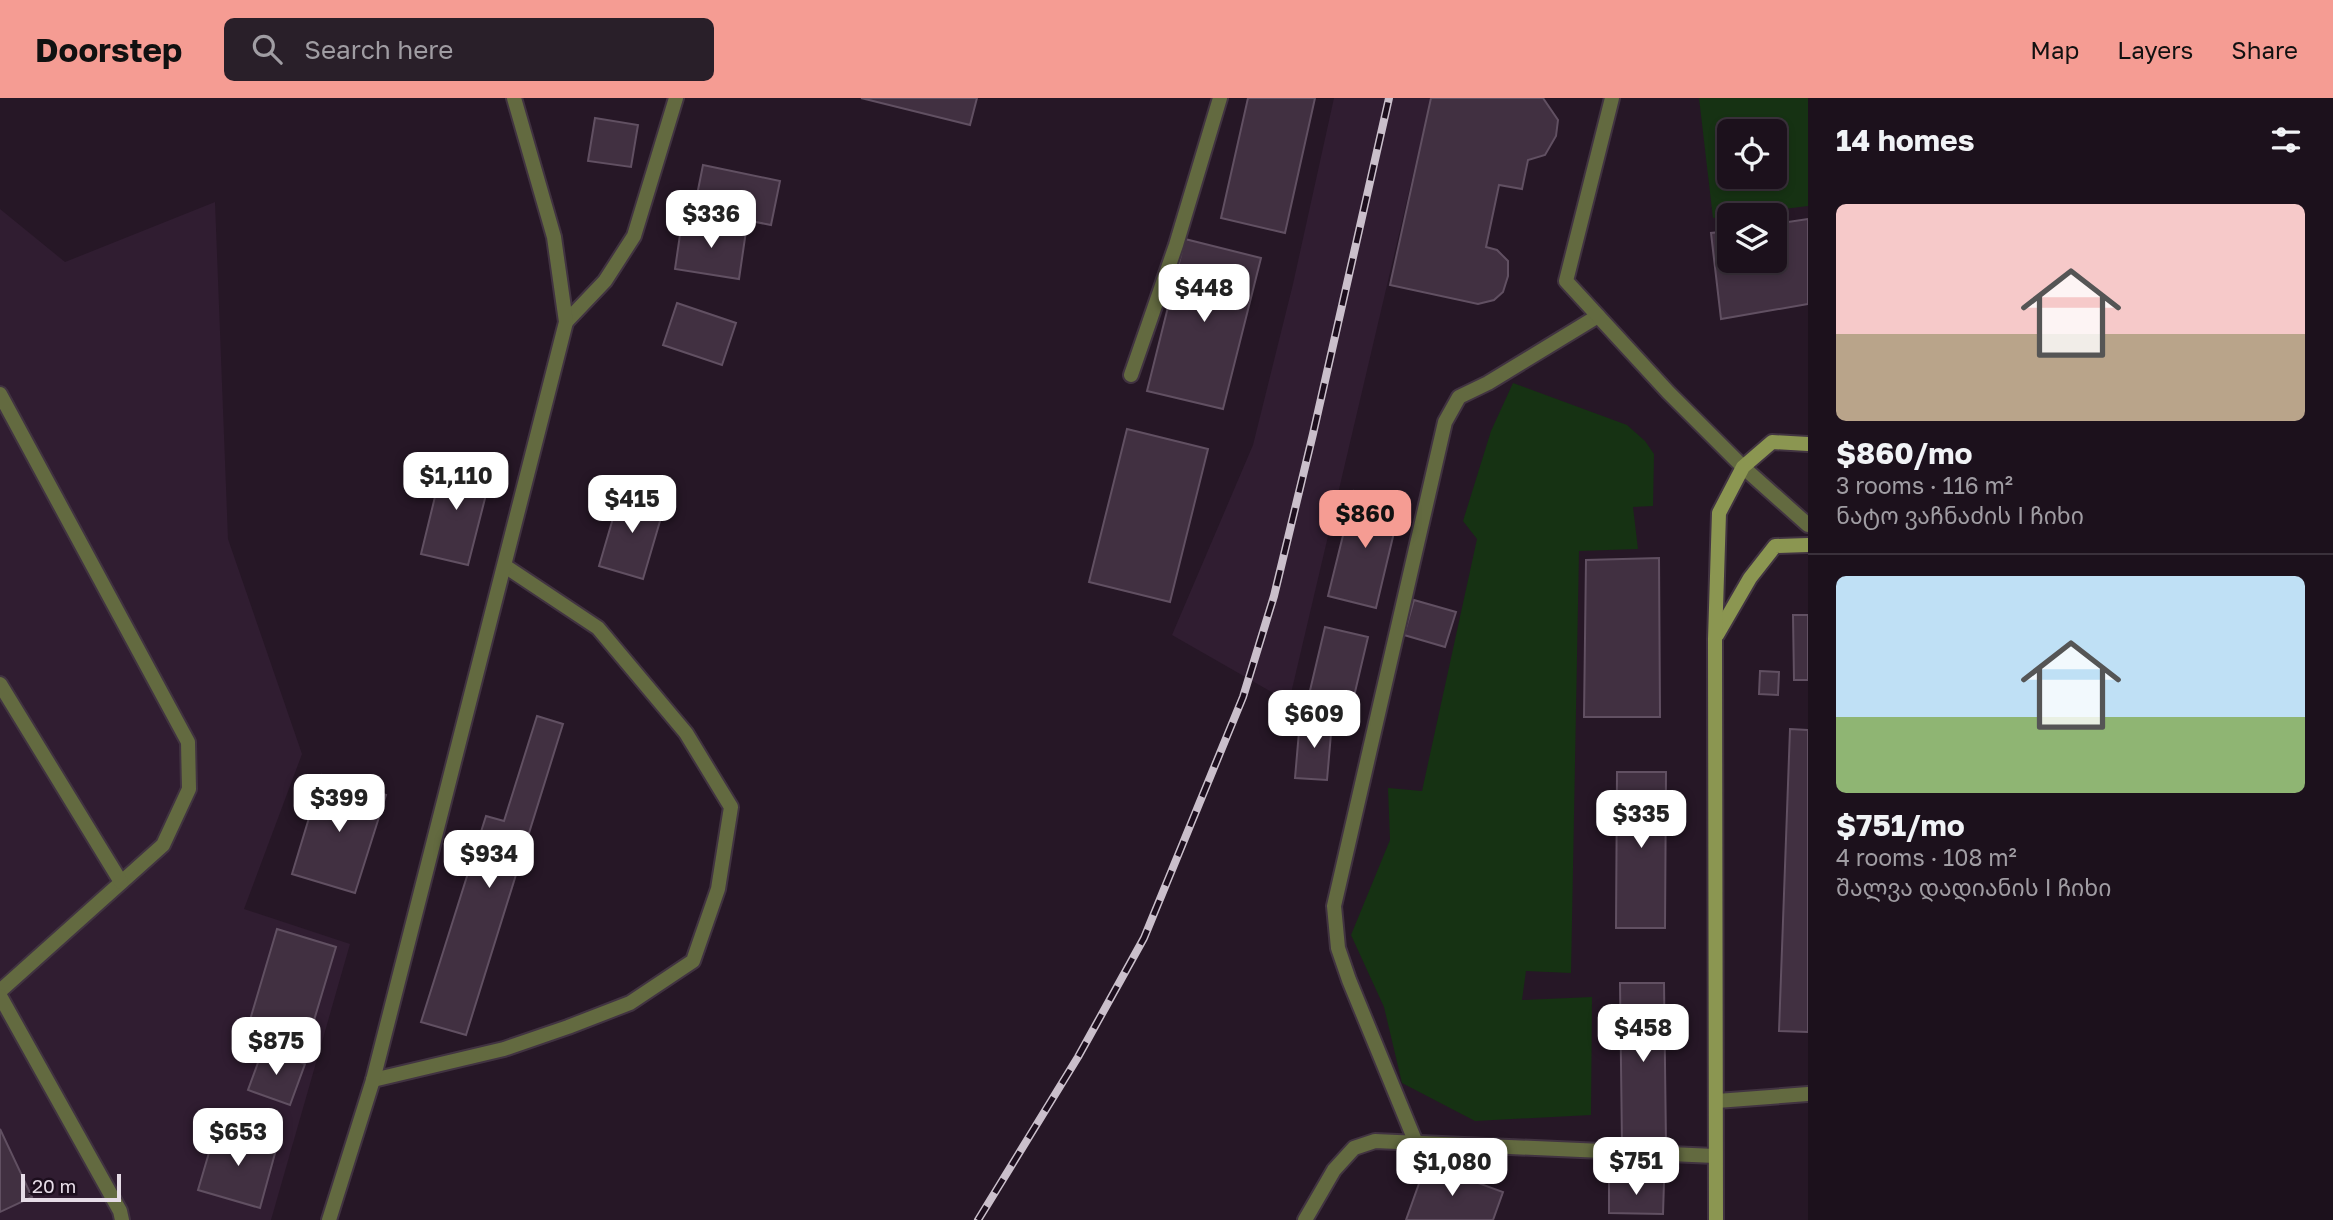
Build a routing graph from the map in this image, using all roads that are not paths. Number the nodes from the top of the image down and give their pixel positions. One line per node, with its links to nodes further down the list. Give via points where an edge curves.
1 (514, 98): 6 (street, via 554,237)
2 (676, 98): 6 (street, via 634,236 605,281)
3 (1220, 98): 7 (street)
4 (1612, 98): 5 (street, via 1566,281)
5 (1598, 316): 10 (street); 22 (street, via 1460,397 1445,422 1334,906 1338,948 1349,980)
6 (566, 322): 13 (street)
7 (1131, 375)
8 (0, 394): 16 (street, via 188,743 189,789 163,845)
9 (1808, 444): 10 (main road, via 1772,442)
10 (1743, 467): 11 (street); 14 (main road, via 1719,513)
11 (1808, 525)
12 (1808, 545): 14 (main road, via 1775,546 1750,578)
13 (505, 566): 19 (street); 19 (street, via 598,628 686,733 731,807 718,889 693,961 630,1003 504,1049)
14 (1715, 639): 21 (main road)
15 (0, 684): 16 (street)
16 (121, 882): 17 (street)
17 (0, 990)
18 (0, 996): 24 (street)
19 (373, 1080): 25 (street)
20 (1808, 1094): 21 (street)
21 (1717, 1101): 23 (main road)
22 (1416, 1143): 23 (street); 26 (street, via 1375,1141 1354,1148 1334,1170)
23 (1715, 1156): 27 (main road)
24 (122, 1220)
25 (329, 1220)
26 (1305, 1220)
27 (1716, 1220)

